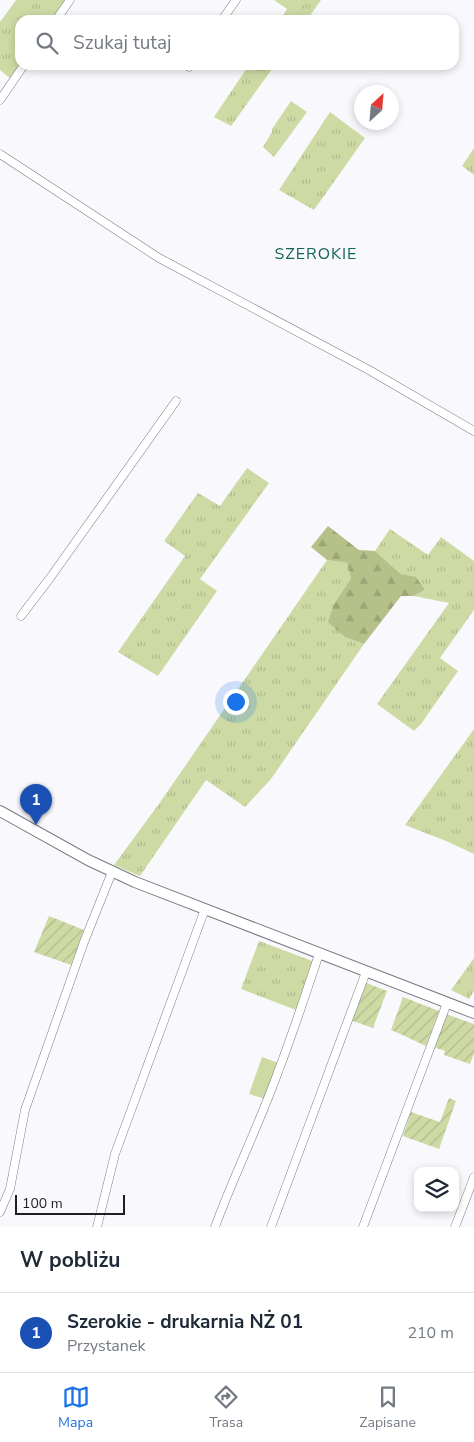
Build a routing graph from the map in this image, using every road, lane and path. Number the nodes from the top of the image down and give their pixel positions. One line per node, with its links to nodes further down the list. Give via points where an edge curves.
1 (70, 0): 3 (street)
2 (236, 0): 4 (street)
3 (60, 15)
4 (226, 15)
5 (21, 70): 6 (street)
6 (0, 100)
7 (0, 154): 9 (street, via 159,258 369,370)
8 (176, 401): 10 (street)
9 (474, 431)
10 (21, 616)
11 (0, 811): 12 (street)
12 (112, 872): 13 (street); 19 (street, via 25,1110 10,1189)
13 (204, 909): 14 (street); 20 (street, via 115,1154)
14 (319, 954): 15 (street); 21 (street, via 278,1072)
15 (366, 972): 16 (street); 22 (street)
16 (447, 1003): 17 (street); 23 (street)
17 (474, 1013)
18 (474, 1177): 24 (street)
19 (0, 1212)
20 (97, 1227)
21 (215, 1227)
22 (271, 1227)
23 (364, 1227)
24 (455, 1227)

